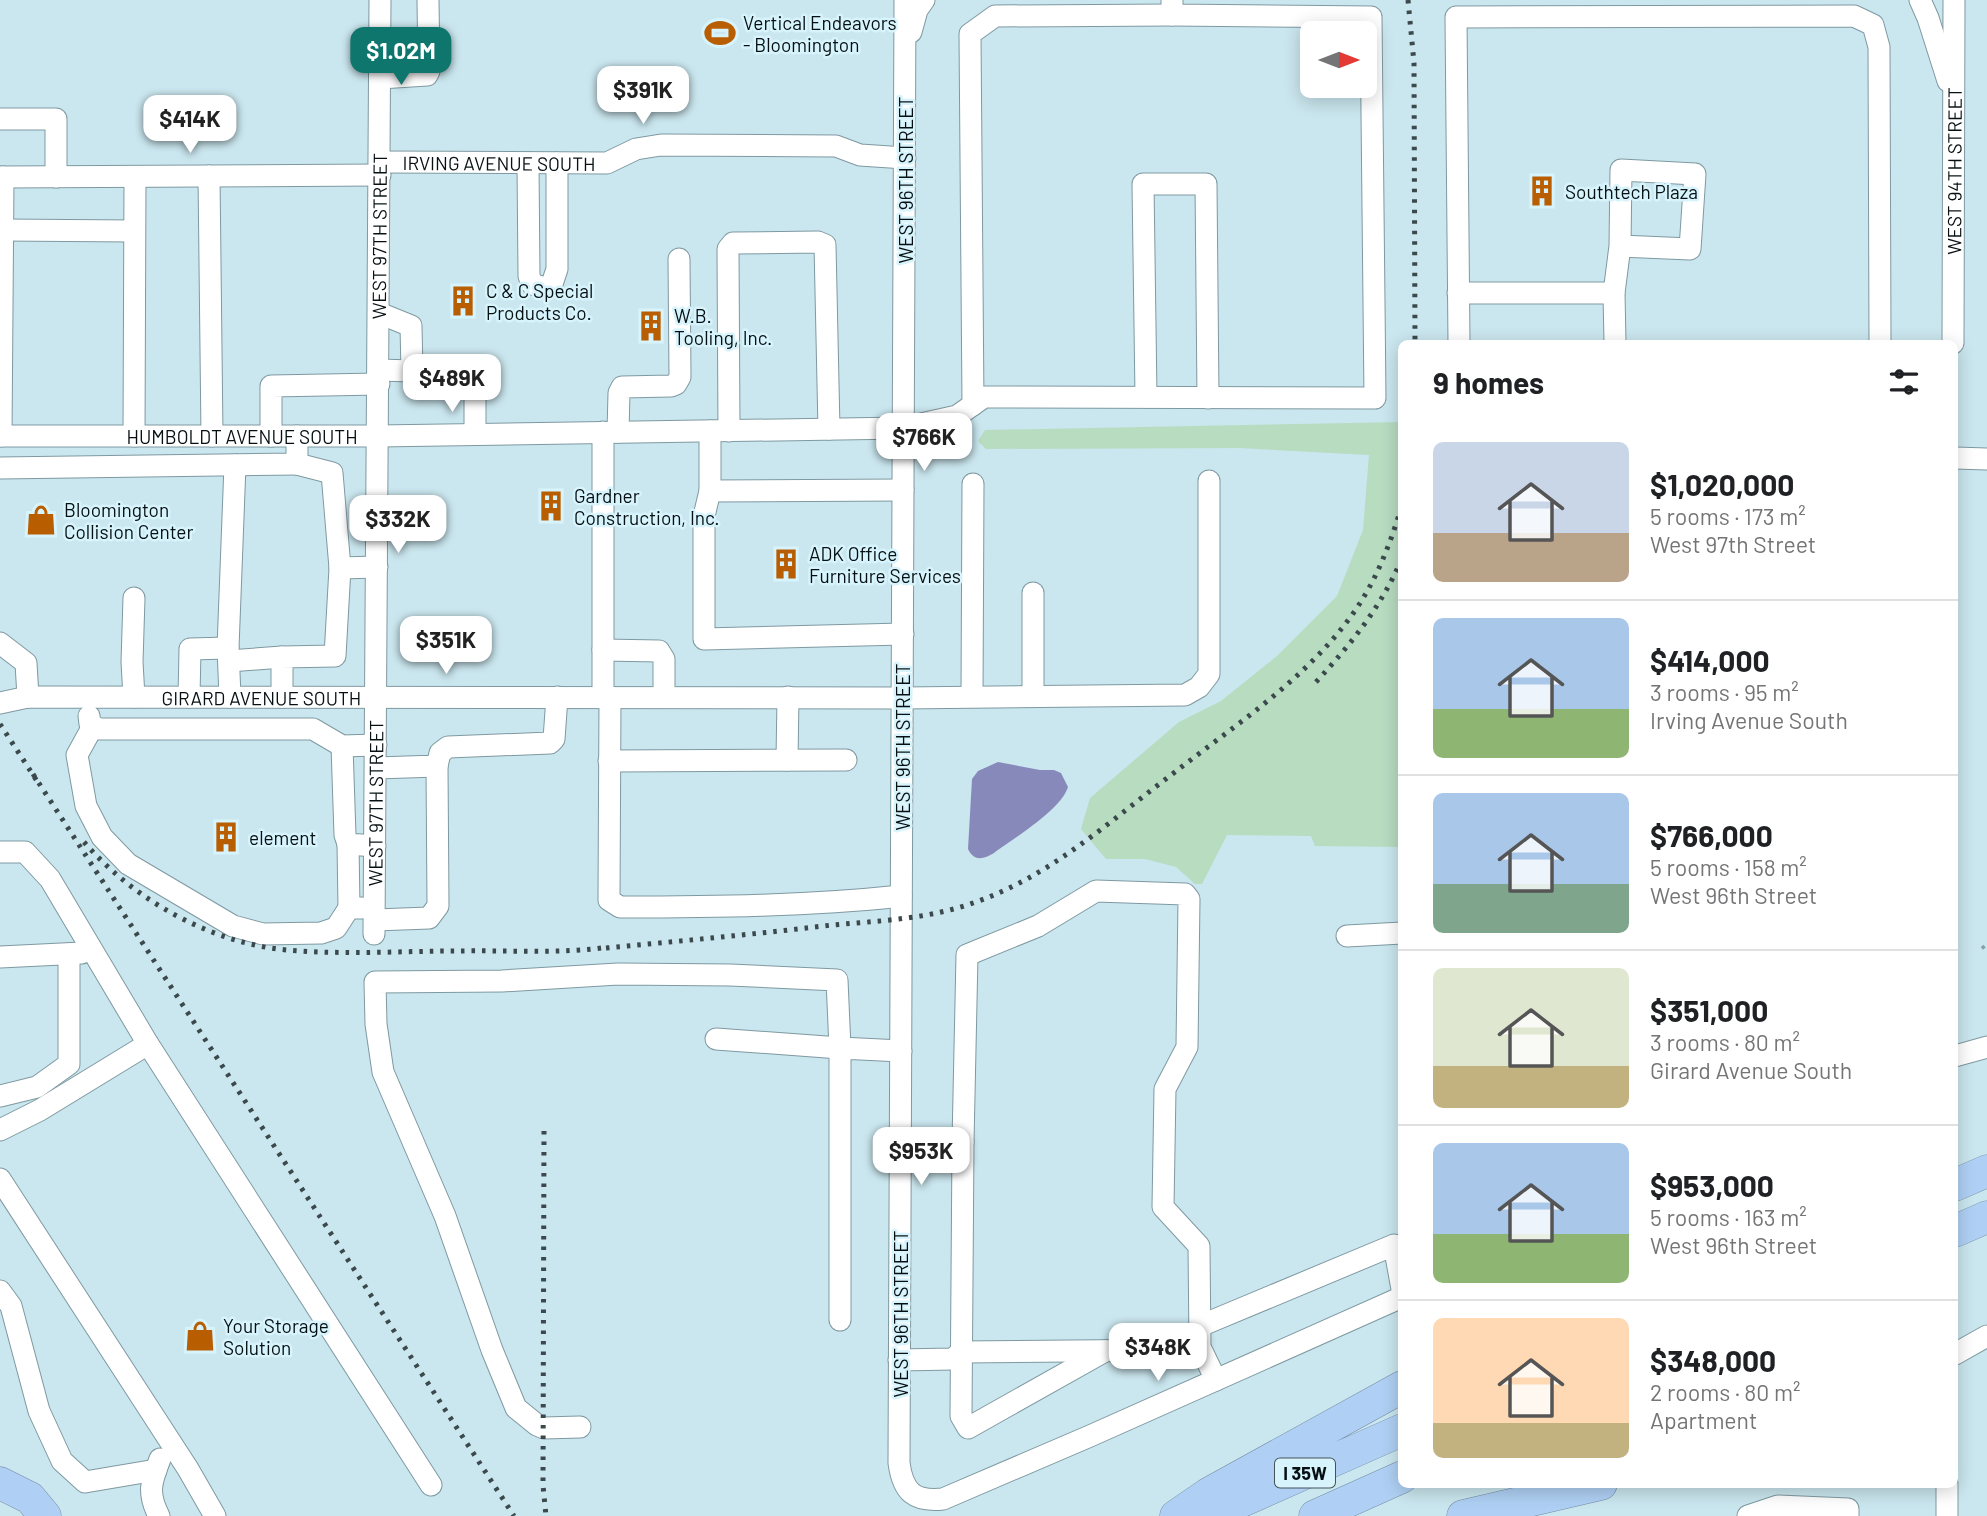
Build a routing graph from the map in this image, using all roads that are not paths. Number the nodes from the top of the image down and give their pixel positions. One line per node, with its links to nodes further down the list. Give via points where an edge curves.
1 (380, 0): 10 (street, WEST 97TH STREET)
2 (428, 0): 10 (street, via 427,75)
3 (905, 0): 9 (street, WEST 96TH STREET)
4 (924, 0): 9 (street)
5 (1920, 0): 11 (street)
6 (1954, 0): 11 (street, WEST 94TH STREET)
7 (1172, 8): 35 (street, HUMBOLDT AVENUE SOUTH, via 1371,17 1375,398); 36 (street, via 995,16 970,34)
8 (1456, 9): 25 (street); 30 (street, via 1854,16 1873,25 1879,47)
9 (905, 51): 13 (street, WEST 96TH STREET)
10 (380, 78): 16 (street, WEST 97TH STREET)
11 (1953, 100): 31 (street, WEST 94TH STREET)
12 (0, 119): 19 (street, via 55,119)
13 (905, 158): 15 (street, IRVING AVENUE SOUTH, via 860,155 836,146 661,145 636,149 607,163); 37 (street, WEST 96TH STREET)
14 (528, 163): 15 (street, IRVING AVENUE SOUTH); 15 (street, via 529,276 532,284 545,288 552,284 557,269); 16 (street, IRVING AVENUE SOUTH)
15 (557, 163)
16 (380, 169): 17 (street, IRVING AVENUE SOUTH); 27 (street, WEST 97TH STREET)
17 (209, 176): 20 (street, IRVING AVENUE SOUTH); 47 (street)
18 (1, 177): 19 (street, IRVING AVENUE SOUTH); 21 (street)
19 (56, 177): 20 (street, IRVING AVENUE SOUTH)
20 (135, 177): 22 (street)
21 (2, 230): 22 (street); 42 (street)
22 (134, 231): 45 (street)
23 (1620, 246): 23 (street, via 1620,170 1695,174 1690,249); 26 (street)
24 (679, 259): 40 (street, via 680,377 671,386 622,387)
25 (1458, 293): 26 (street); 28 (street)
26 (1614, 293): 29 (street)
27 (379, 313): 32 (street, via 411,326); 33 (street, WEST 97TH STREET)
28 (1459, 340)
29 (1615, 340)
30 (1880, 340)
31 (1953, 340)
32 (412, 371): 33 (street); 41 (street, via 475,374)
33 (379, 377): 48 (street, via 271,386); 50 (street, WEST 97TH STREET)
34 (1146, 397): 35 (street, HUMBOLDT AVENUE SOUTH); 35 (street, via 1143,184 1206,184); 36 (street, HUMBOLDT AVENUE SOUTH, via 984,397)
35 (1208, 398)
36 (972, 405): 37 (street, HUMBOLDT AVENUE SOUTH, via 957,416)
37 (904, 428): 38 (street, HUMBOLDT AVENUE SOUTH); 62 (street, WEST 96TH STREET)
38 (829, 429): 39 (street, HUMBOLDT AVENUE SOUTH); 39 (street, via 825,245 733,243 728,249)
39 (719, 431): 40 (street, HUMBOLDT AVENUE SOUTH); 63 (street)
40 (610, 432): 41 (street, HUMBOLDT AVENUE SOUTH); 70 (street)
41 (475, 434): 50 (street, HUMBOLDT AVENUE SOUTH)
42 (0, 436): 43 (street, HUMBOLDT AVENUE SOUTH)
43 (66, 436): 44 (street, HUMBOLDT AVENUE SOUTH); 57 (street)
44 (107, 436): 45 (street, HUMBOLDT AVENUE SOUTH); 58 (street)
45 (134, 436): 46 (street, HUMBOLDT AVENUE SOUTH)
46 (158, 436): 47 (street, HUMBOLDT AVENUE SOUTH); 55 (street)
47 (205, 436): 48 (street, HUMBOLDT AVENUE SOUTH); 56 (street)
48 (271, 436): 49 (street, HUMBOLDT AVENUE SOUTH)
49 (297, 436): 50 (street, HUMBOLDT AVENUE SOUTH); 53 (street)
50 (378, 436): 64 (street, WEST 97TH STREET)
51 (1958, 458): 52 (street)
52 (1987, 459)
53 (297, 464): 54 (street); 65 (street, via 332,473)
54 (235, 465): 56 (street); 71 (street)
55 (160, 466): 56 (street); 58 (street)
56 (199, 466)
57 (67, 467): 58 (street); 59 (street)
58 (110, 467)
59 (0, 468)
60 (1209, 481): 74 (street, GIRARD AVENUE SOUTH, via 1209,674 1199,687 1185,695)
61 (972, 484): 73 (street)
62 (903, 490): 63 (street); 68 (street, WEST 96TH STREET)
63 (710, 491): 68 (street, via 704,516 704,639)
64 (377, 567): 65 (street); 81 (street, WEST 97TH STREET)
65 (340, 568): 72 (street, via 335,656)
66 (1034, 593): 74 (street)
67 (134, 598): 77 (street, via 132,662)
68 (903, 634): 86 (street, WEST 96TH STREET)
69 (0, 643): 75 (street, via 26,663)
70 (603, 650): 83 (street); 84 (street, via 659,651)
71 (228, 654): 72 (street); 78 (street, via 190,649); 79 (street)
72 (282, 657): 80 (street)
73 (972, 696): 74 (street, GIRARD AVENUE SOUTH); 86 (street, GIRARD AVENUE SOUTH)
74 (1033, 696)
75 (28, 697): 76 (street, GIRARD AVENUE SOUTH); 87 (street, GIRARD AVENUE SOUTH)
76 (88, 697): 77 (street, GIRARD AVENUE SOUTH); 88 (street, via 89,724)
77 (141, 697): 78 (street, GIRARD AVENUE SOUTH); 89 (street)
78 (197, 697): 79 (street, GIRARD AVENUE SOUTH); 90 (street)
79 (241, 697): 80 (street, GIRARD AVENUE SOUTH); 91 (street)
80 (282, 697): 81 (street, GIRARD AVENUE SOUTH)
81 (376, 697): 82 (street, GIRARD AVENUE SOUTH); 92 (street, WEST 97TH STREET)
82 (557, 697): 83 (street, GIRARD AVENUE SOUTH); 97 (street, via 550,743 448,747 440,753)
83 (607, 697): 84 (street, GIRARD AVENUE SOUTH); 96 (street)
84 (663, 697): 85 (street, GIRARD AVENUE SOUTH)
85 (788, 697): 86 (street, GIRARD AVENUE SOUTH); 94 (street)
86 (902, 698): 102 (street, WEST 96TH STREET)
87 (0, 703)
88 (93, 726): 89 (street); 103 (street, via 77,755 86,806 102,837 128,864 233,926 263,934 329,931)
89 (149, 729): 90 (street)
90 (204, 729): 91 (street)
91 (252, 729): 93 (street, via 313,729)
92 (376, 745): 93 (street); 98 (street, WEST 97TH STREET)
93 (342, 746): 99 (street)
94 (787, 760): 95 (street); 96 (street)
95 (846, 760)
96 (609, 761): 102 (street, via 609,900 613,905 754,906)
97 (437, 766): 98 (street); 104 (street, via 438,906 429,918)
98 (376, 768): 100 (street, WEST 97TH STREET)
99 (348, 844): 100 (street); 103 (street)
100 (375, 846): 104 (street, WEST 97TH STREET)
101 (0, 852): 107 (street, via 25,852 50,879)
102 (901, 896): 114 (street, WEST 96TH STREET)
103 (349, 908): 104 (street)
104 (375, 921)
105 (1398, 933): 106 (street)
106 (1347, 936)
107 (94, 953): 108 (street); 111 (street)
108 (69, 954): 109 (street); 116 (street, via 69,1064 37,1087)
109 (0, 957)
110 (716, 1039): 113 (street)
111 (148, 1044): 117 (street); 143 (street)
112 (1987, 1046): 115 (street)
113 (840, 1048): 114 (street); 128 (street); 137 (street, via 837,980 618,974 375,982 383,1072 445,1216 516,1408 537,1425)
114 (901, 1051): 118 (street, WEST 96TH STREET)
115 (1958, 1055)
116 (0, 1096)
117 (0, 1130)
118 (900, 1142): 119 (street); 134 (street, WEST 96TH STREET)
119 (963, 1142): 130 (street, via 967,955 1038,926 1096,891 1185,894 1189,899 1187,1047 1165,1090 1163,1207 1199,1246); 132 (street)
120 (1987, 1171): 122 (highway)
121 (0, 1179): 139 (street)
122 (1958, 1184)
123 (1987, 1217): 124 (highway)
124 (1958, 1230)
125 (1398, 1255): 130 (street, via 1395,1245)
126 (0, 1291): 140 (street, via 10,1306 39,1411 62,1461 85,1482)
127 (1398, 1299): 135 (street)
128 (840, 1320)
129 (1987, 1336): 133 (street)
130 (1200, 1337): 131 (street, via 1183,1350); 135 (street)
131 (1105, 1351): 132 (street); 132 (street, via 968,1428 961,1416)
132 (961, 1352): 134 (street, via 953,1359)
133 (1958, 1352)
134 (900, 1360): 135 (street, WEST 96TH STREET, via 899,1463 909,1491 927,1500 943,1499)
135 (1216, 1380)
136 (1398, 1389): 149 (highway)
137 (580, 1427)
138 (1398, 1432): 150 (highway, I 35W)
139 (167, 1437): 140 (street); 148 (street)
140 (156, 1470): 147 (street, via 152,1502)
141 (1398, 1479): 151 (highway, I 35W)
142 (0, 1483): 146 (highway, via 30,1498)
143 (431, 1485)
144 (1584, 1488): 152 (highway)
145 (1947, 1488): 155 (street)
146 (45, 1516)
147 (159, 1516)
148 (215, 1516)
149 (1176, 1516)
150 (1208, 1516)
151 (1315, 1516)
152 (1463, 1516)
153 (1748, 1516): 154 (street, via 1778,1506 1848,1509)
154 (1848, 1516)
155 (1947, 1516)

